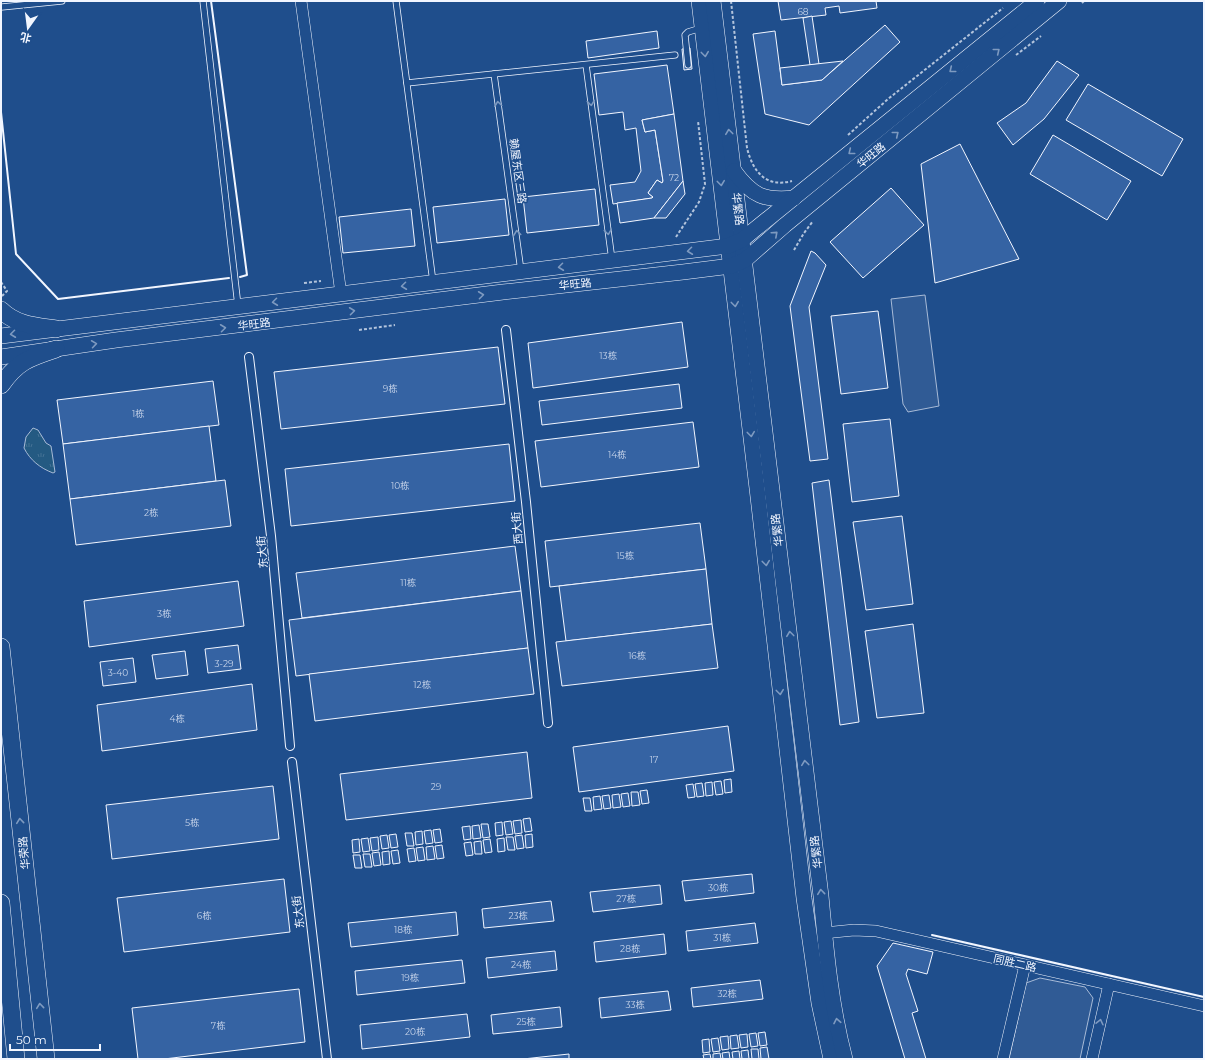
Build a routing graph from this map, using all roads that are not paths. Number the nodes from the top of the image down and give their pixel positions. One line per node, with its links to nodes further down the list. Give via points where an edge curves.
1 (62, 1): 9 (lane)
2 (203, 1): 26 (lane)
3 (301, 1): 25 (street)
4 (396, 1): 15 (lane)
5 (699, 1): 10 (main road, 华繁路)
6 (713, 1): 16 (main road, 华繁路, one-way to 6)
7 (1037, 1): 17 (main road, 华旺路, one-way to 17)
8 (1059, 1): 21 (main road, 华旺路, one-way to 8)
9 (2, 7)
10 (702, 28): 13 (lane, via 685,35); 19 (main road, 华繁路, one-way to 19)
11 (675, 55): 12 (lane)
12 (586, 65): 14 (lane); 20 (lane, one-way to 20)
13 (688, 65)
14 (494, 74): 15 (lane); 23 (lane, 赖屋东区三路, one-way to 14)
15 (407, 83): 24 (lane)
16 (734, 171): 17 (main road, via 747,188 760,196 773,199); 18 (main road, 华繁路)
17 (794, 198): 18 (main road, 华旺路)
18 (742, 240): 19 (main road, 华旺路); 21 (main road, 华繁路)
19 (728, 246): 20 (main road, 华旺路, one-way to 20); 22 (main road, 华繁路)
20 (612, 260): 23 (main road, 华旺路, one-way to 23)
21 (745, 260): 22 (main road, 华旺路); 40 (main road, 华繁路, one-way to 21)
22 (731, 266): 31 (main road, 华旺路, one-way to 22, via 503,292); 47 (main road, 华繁路, one-way to 47, via 804,898 819,1003)
23 (521, 271): 24 (main road, 华旺路)
24 (433, 282): 25 (main road, 华旺路, one-way to 25)
25 (341, 294): 26 (main road, 华旺路, one-way to 26)
26 (238, 306): 28 (main road, 华旺路)
27 (1, 310): 28 (main road, via 8,317 30,325)
28 (56, 329): 30 (main road, 华旺路, one-way to 30)
29 (506, 330): 36 (street, 西大街)
30 (1, 336)
31 (56, 349): 32 (main road, 华旺路); 34 (main road, via 21,364)
32 (1, 357)
33 (249, 357): 37 (street, 东大街, via 272,536)
34 (1, 385)
35 (1, 647): 45 (main road, 华荣路, one-way to 35)
36 (548, 723)
37 (290, 746)
38 (292, 762): 46 (street, 东大街)
39 (1, 903): 44 (main road)
40 (824, 933): 41 (street, 同胜二路, via 876,931); 48 (main road, 华繁路, one-way to 40, via 833,1001)
41 (1025, 965): 42 (street, 同胜二路); 49 (street)
42 (1109, 984): 43 (street, 同胜二路); 50 (street, one-way to 42)
43 (1204, 1006)
44 (16, 1059)
45 (46, 1059)
46 (327, 1059)
47 (831, 1059)
48 (845, 1059)
49 (1003, 1059)
50 (1092, 1059)

